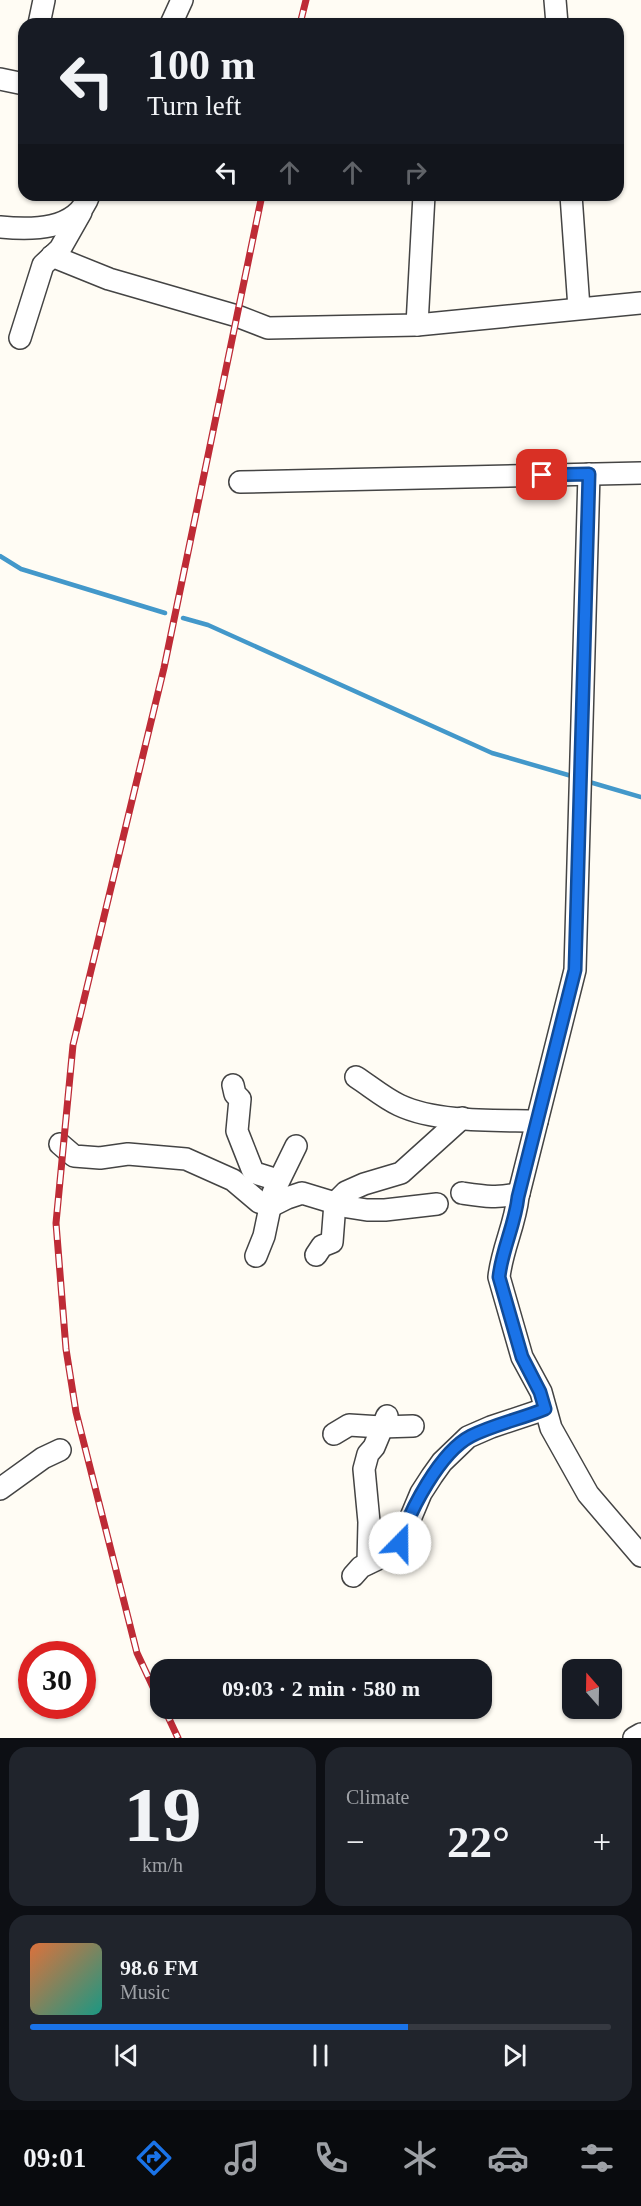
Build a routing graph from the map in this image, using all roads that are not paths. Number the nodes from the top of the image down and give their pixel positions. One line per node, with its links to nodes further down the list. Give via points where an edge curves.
1 (44, 0): 4 (street)
2 (182, 0): 5 (street)
3 (555, 0): 6 (street)
4 (40, 18)
5 (174, 18)
6 (556, 18)
7 (0, 79): 8 (street)
8 (18, 83)
9 (424, 201): 16 (street)
10 (571, 201): 15 (street)
11 (85, 203): 12 (street, via 58,223 33,230); 13 (street, via 60,249)
12 (0, 227)
13 (52, 256): 16 (street, via 109,279 267,328); 17 (street, via 43,265)
14 (641, 303): 15 (street)
15 (579, 308): 16 (street)
16 (417, 325)
17 (20, 338)
18 (641, 473): 19 (street)
19 (589, 474): 20 (street); 24 (street, via 575,970)
20 (240, 482)
21 (356, 1077): 23 (street, via 399,1105 423,1114)
22 (233, 1085): 27 (street, via 240,1099 237,1131 252,1169 271,1178)
23 (462, 1118): 24 (street); 30 (street, via 401,1173 346,1192)
24 (537, 1121): 29 (street)
25 (60, 1144): 32 (street, via 74,1156 128,1154 186,1159 233,1180 259,1202)
26 (296, 1146): 27 (street)
27 (276, 1185): 32 (street)
28 (462, 1193): 29 (street, via 492,1197)
29 (519, 1193): 35 (street, via 499,1277 522,1357)
30 (335, 1203): 31 (street, via 367,1210); 32 (street, via 302,1193); 33 (street, via 332,1242 322,1246)
31 (437, 1204)
32 (271, 1206): 34 (street)
33 (316, 1255)
34 (256, 1256)
35 (545, 1409): 36 (street, via 468,1437 442,1462 421,1493 400,1543 360,1570 369,1522 364,1469); 41 (street, via 551,1428 588,1494)
36 (384, 1422): 37 (street); 38 (street, via 349,1425)
37 (413, 1426)
38 (334, 1434)
39 (60, 1450): 40 (street)
40 (0, 1489)
41 (641, 1556)
42 (641, 1734): 43 (street)
43 (634, 1738)

